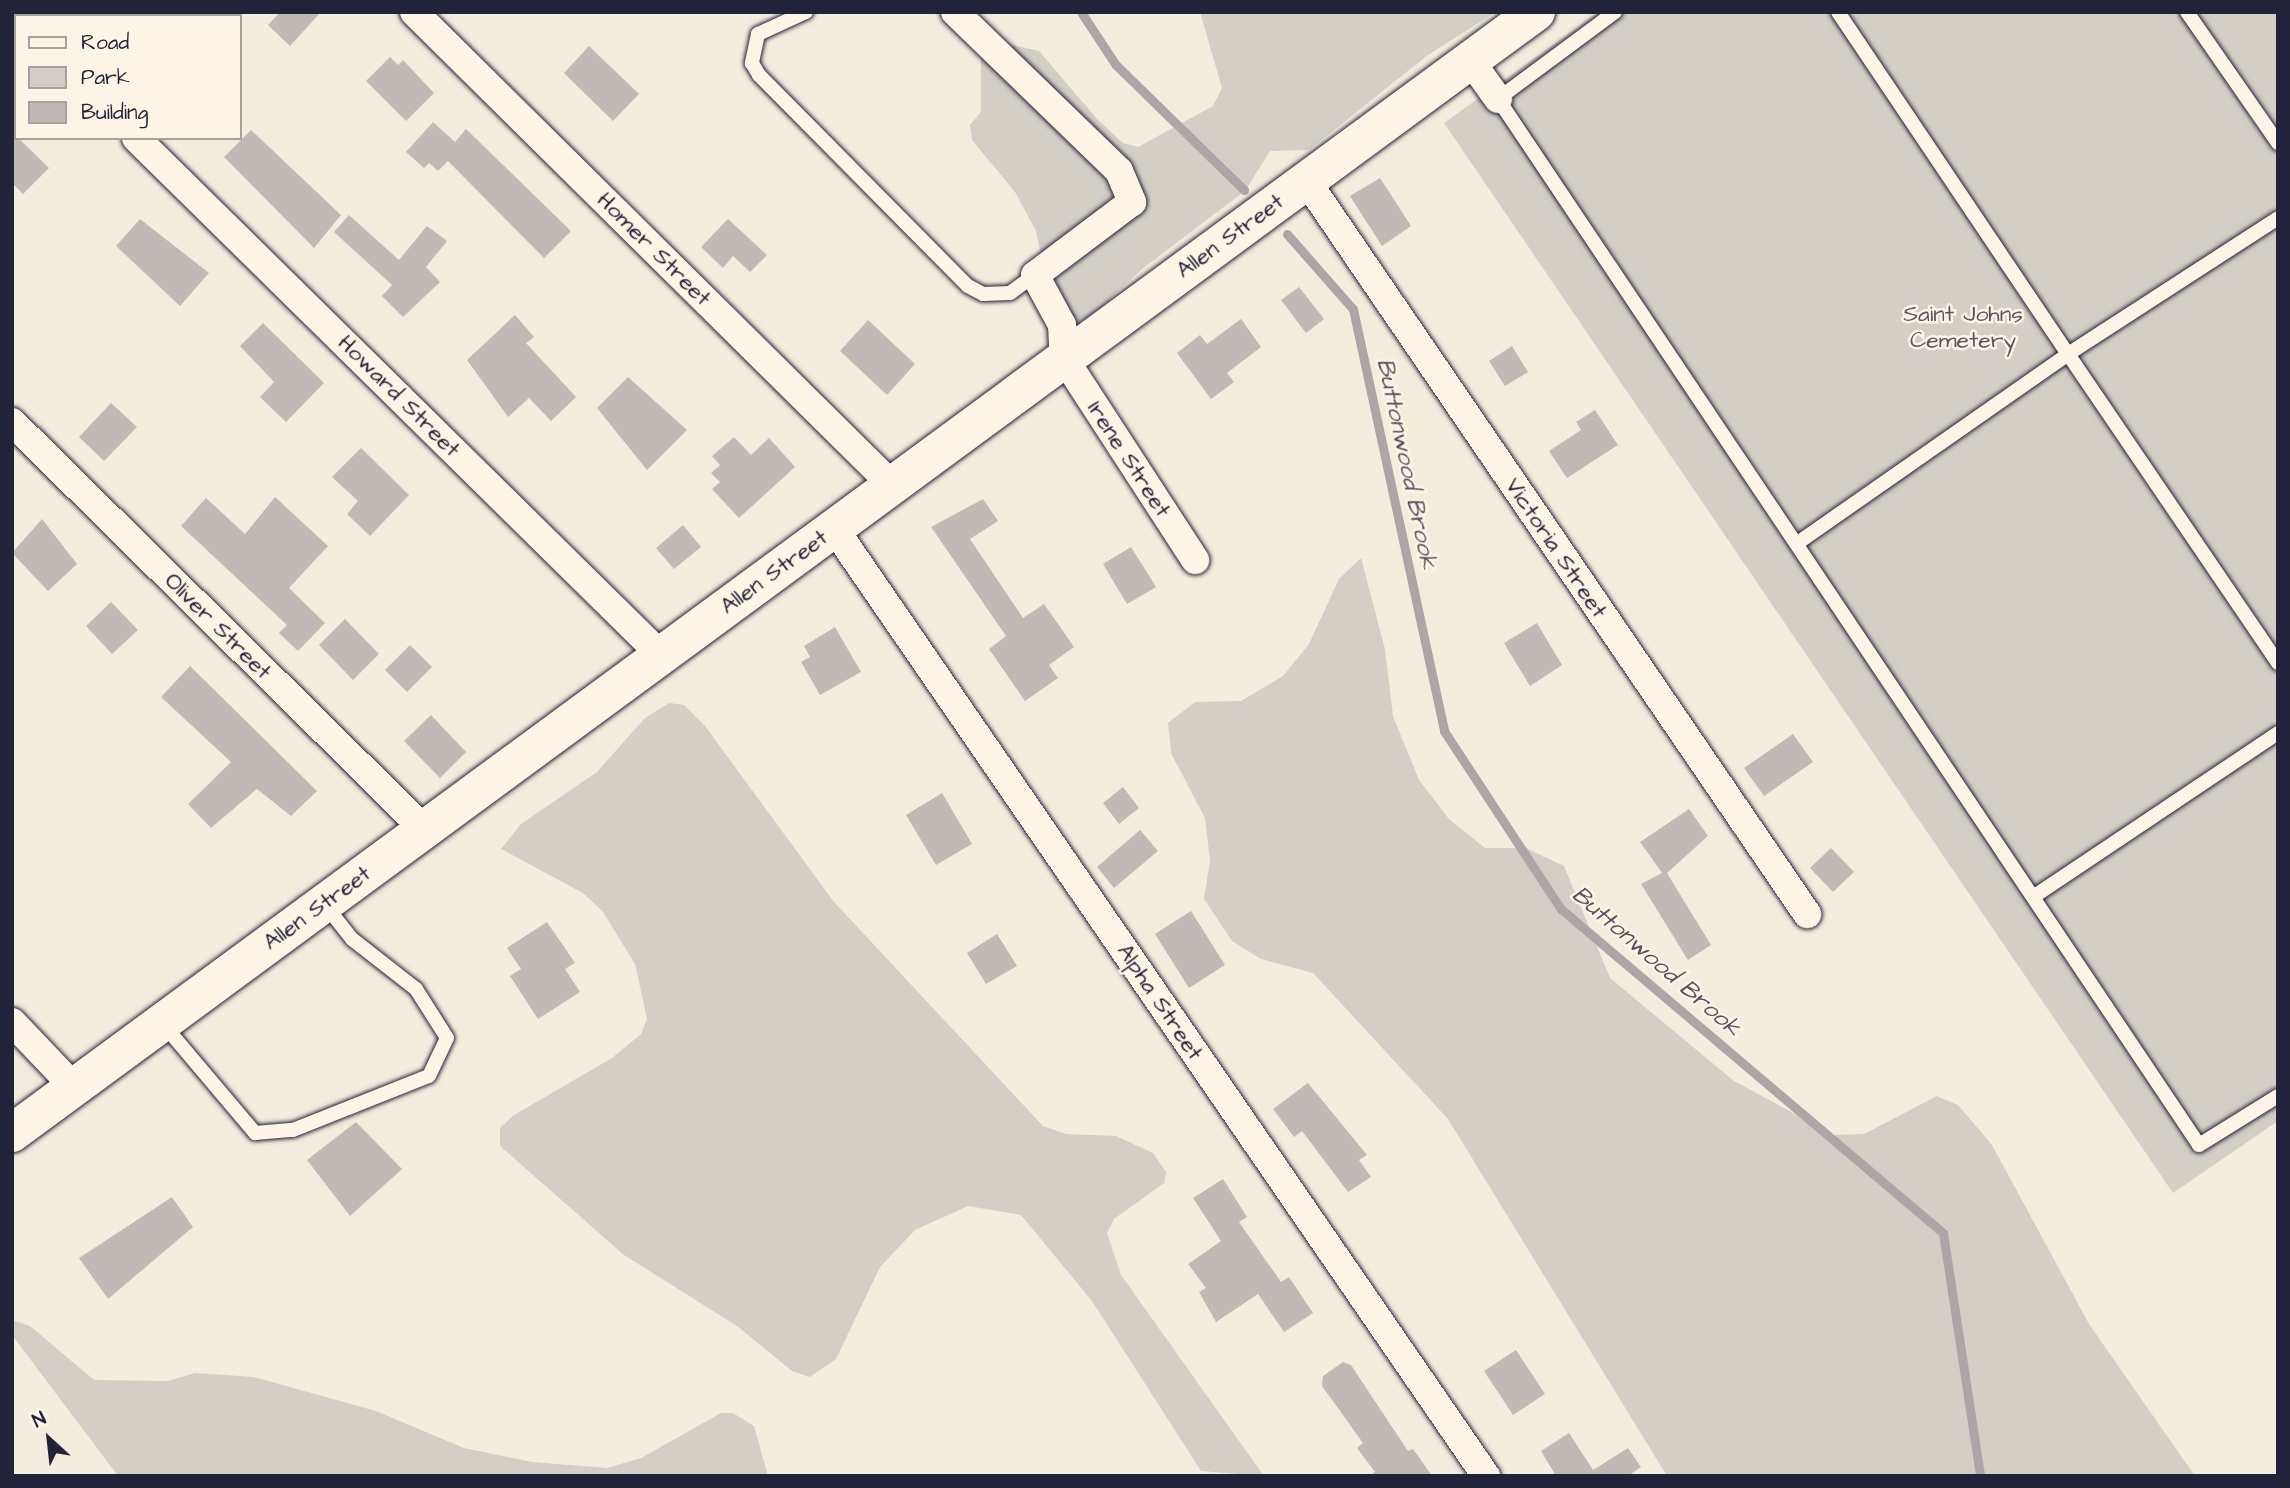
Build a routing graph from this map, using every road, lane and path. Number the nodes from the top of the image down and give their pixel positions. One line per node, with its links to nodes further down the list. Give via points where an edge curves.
1 (414, 12): 18 (street, Homer Street)
2 (806, 12): 14 (lane, via 758,34 752,63 759,75 968,286 983,294 1010,293)
3 (955, 12): 14 (street, via 1119,171 1132,202)
4 (1536, 12): 8 (street, Allen Street)
5 (1615, 12): 9 (lane)
6 (1838, 12): 15 (lane)
7 (2187, 12): 11 (lane)
8 (1471, 60): 9 (street); 12 (street, Allen Street)
9 (1498, 99): 20 (lane)
10 (138, 140): 22 (street, Howard Street)
11 (2278, 143)
12 (1306, 180): 16 (street, Allen Street); 28 (street, Victoria Street)
13 (2278, 218): 15 (lane)
14 (1035, 275): 16 (street, via 1062,325)
15 (2068, 354): 20 (lane); 23 (lane)
16 (1064, 358): 18 (street, Allen Street); 21 (street, Irene Street)
17 (12, 422): 25 (street, Oliver Street)
18 (893, 486): 19 (street, Allen Street)
19 (834, 528): 22 (street, Allen Street); 34 (street, Alpha Street)
20 (1799, 542): 26 (lane)
21 (1195, 560)
22 (661, 655): 25 (street, Allen Street)
23 (2278, 663)
24 (2278, 733): 26 (lane)
25 (424, 829): 27 (street, Allen Street)
26 (2036, 895): 32 (lane, via 2199,1145)
27 (324, 903): 30 (street, Allen Street); 30 (lane, via 352,939 416,989 447,1038 429,1076 293,1130 255,1133)
28 (1807, 914)
29 (12, 1022): 31 (street)
30 (162, 1023): 31 (street, Allen Street)
31 (74, 1087): 33 (street, Allen Street)
32 (2278, 1096)
33 (12, 1133)
34 (1486, 1476)

